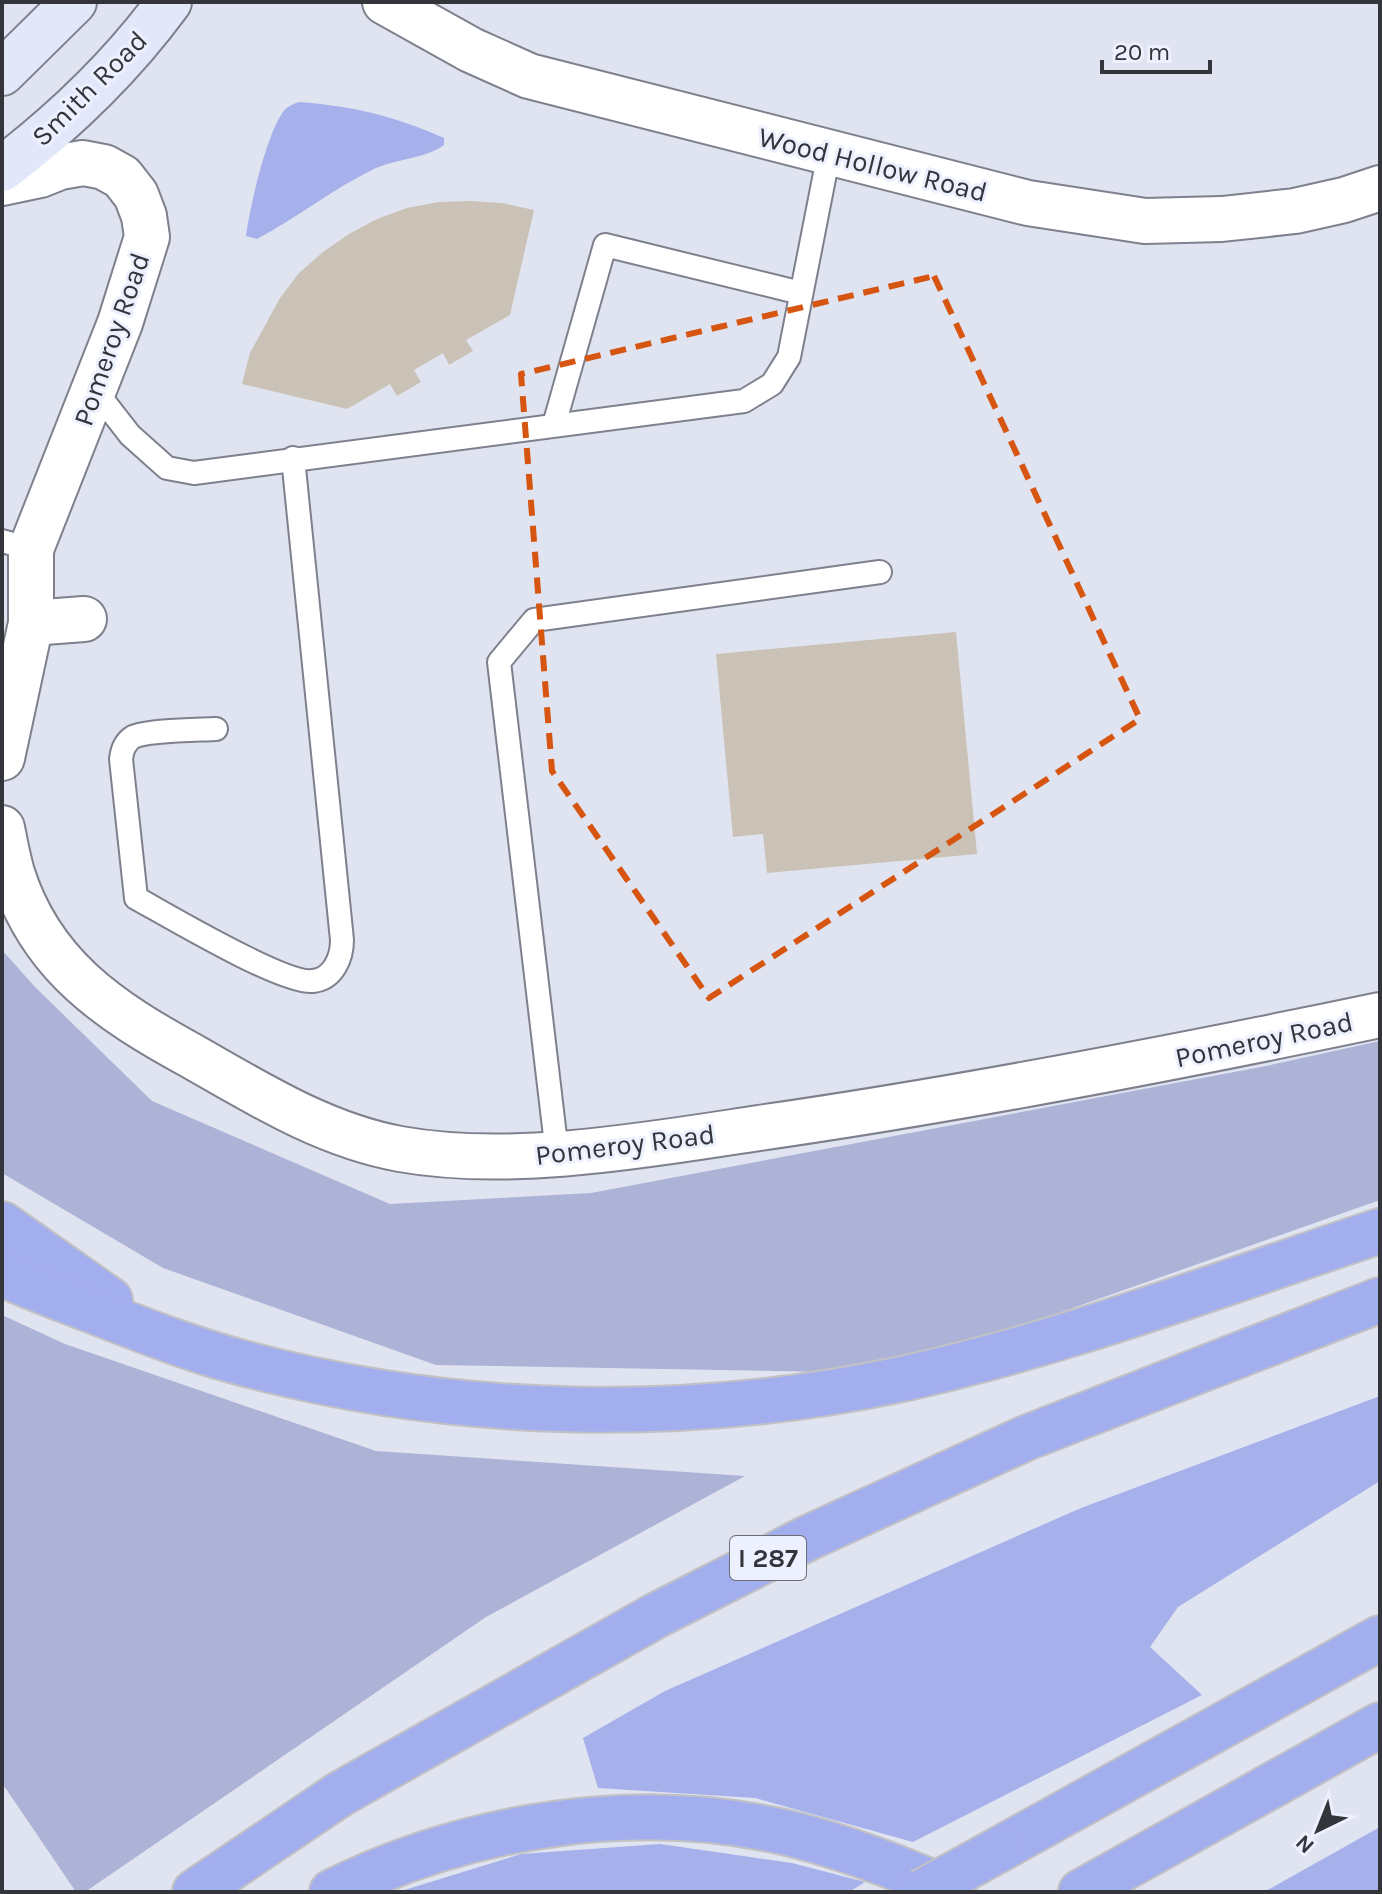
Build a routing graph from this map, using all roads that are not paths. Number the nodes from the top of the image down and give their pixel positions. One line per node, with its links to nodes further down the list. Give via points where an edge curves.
1 (74, 2): 4 (main road)
2 (169, 2): 6 (main road, Smith Road, via 96,87)
3 (385, 2): 5 (street, Wood Hollow Road, via 529,76)
4 (2, 73)
5 (829, 153): 8 (street, Wood Hollow Road, via 1028,203 1145,221 1295,211); 9 (lane)
6 (2, 169)
7 (2, 183): 10 (street, Pomeroy Road, via 83,163 122,177 136,195 147,237)
8 (1380, 188)
9 (801, 293): 11 (lane, via 785,366 754,396); 11 (lane, via 605,245)
10 (95, 390): 12 (lane, via 130,435 167,468 194,473); 13 (street, Pomeroy Road)
11 (554, 425): 12 (lane)
12 (293, 458): 17 (lane, via 342,940 339,962 315,982 235,953 136,898 124,747 143,734)
13 (16, 545): 16 (street, Pomeroy Road)
14 (880, 572): 21 (lane, via 534,620 499,662)
15 (84, 619): 16 (street)
16 (31, 623): 18 (street, Pomeroy Road)
17 (216, 729)
18 (2, 758)
19 (2, 828): 21 (street, Pomeroy Road, via 13,875 32,920 60,961 95,997 135,1025 302,1118 348,1136 445,1156)
20 (1380, 1015): 21 (street, Pomeroy Road, via 916,1105)
21 (557, 1153)
22 (2, 1224): 26 (highway)
23 (1380, 1231): 26 (highway, via 998,1356 804,1396 703,1406 505,1407 349,1387 249,1365)
24 (2, 1274): 26 (highway)
25 (1380, 1300): 30 (highway, I 287, via 1026,1438 810,1537 657,1615 340,1794)
26 (168, 1339)
27 (1380, 1638): 32 (highway, bridge)
28 (1380, 1725): 29 (highway)
29 (1093, 1886)
30 (195, 1892)
31 (332, 1892): 33 (highway, via 466,1842 591,1819 656,1818 787,1833)
32 (922, 1892)
33 (954, 1892)

